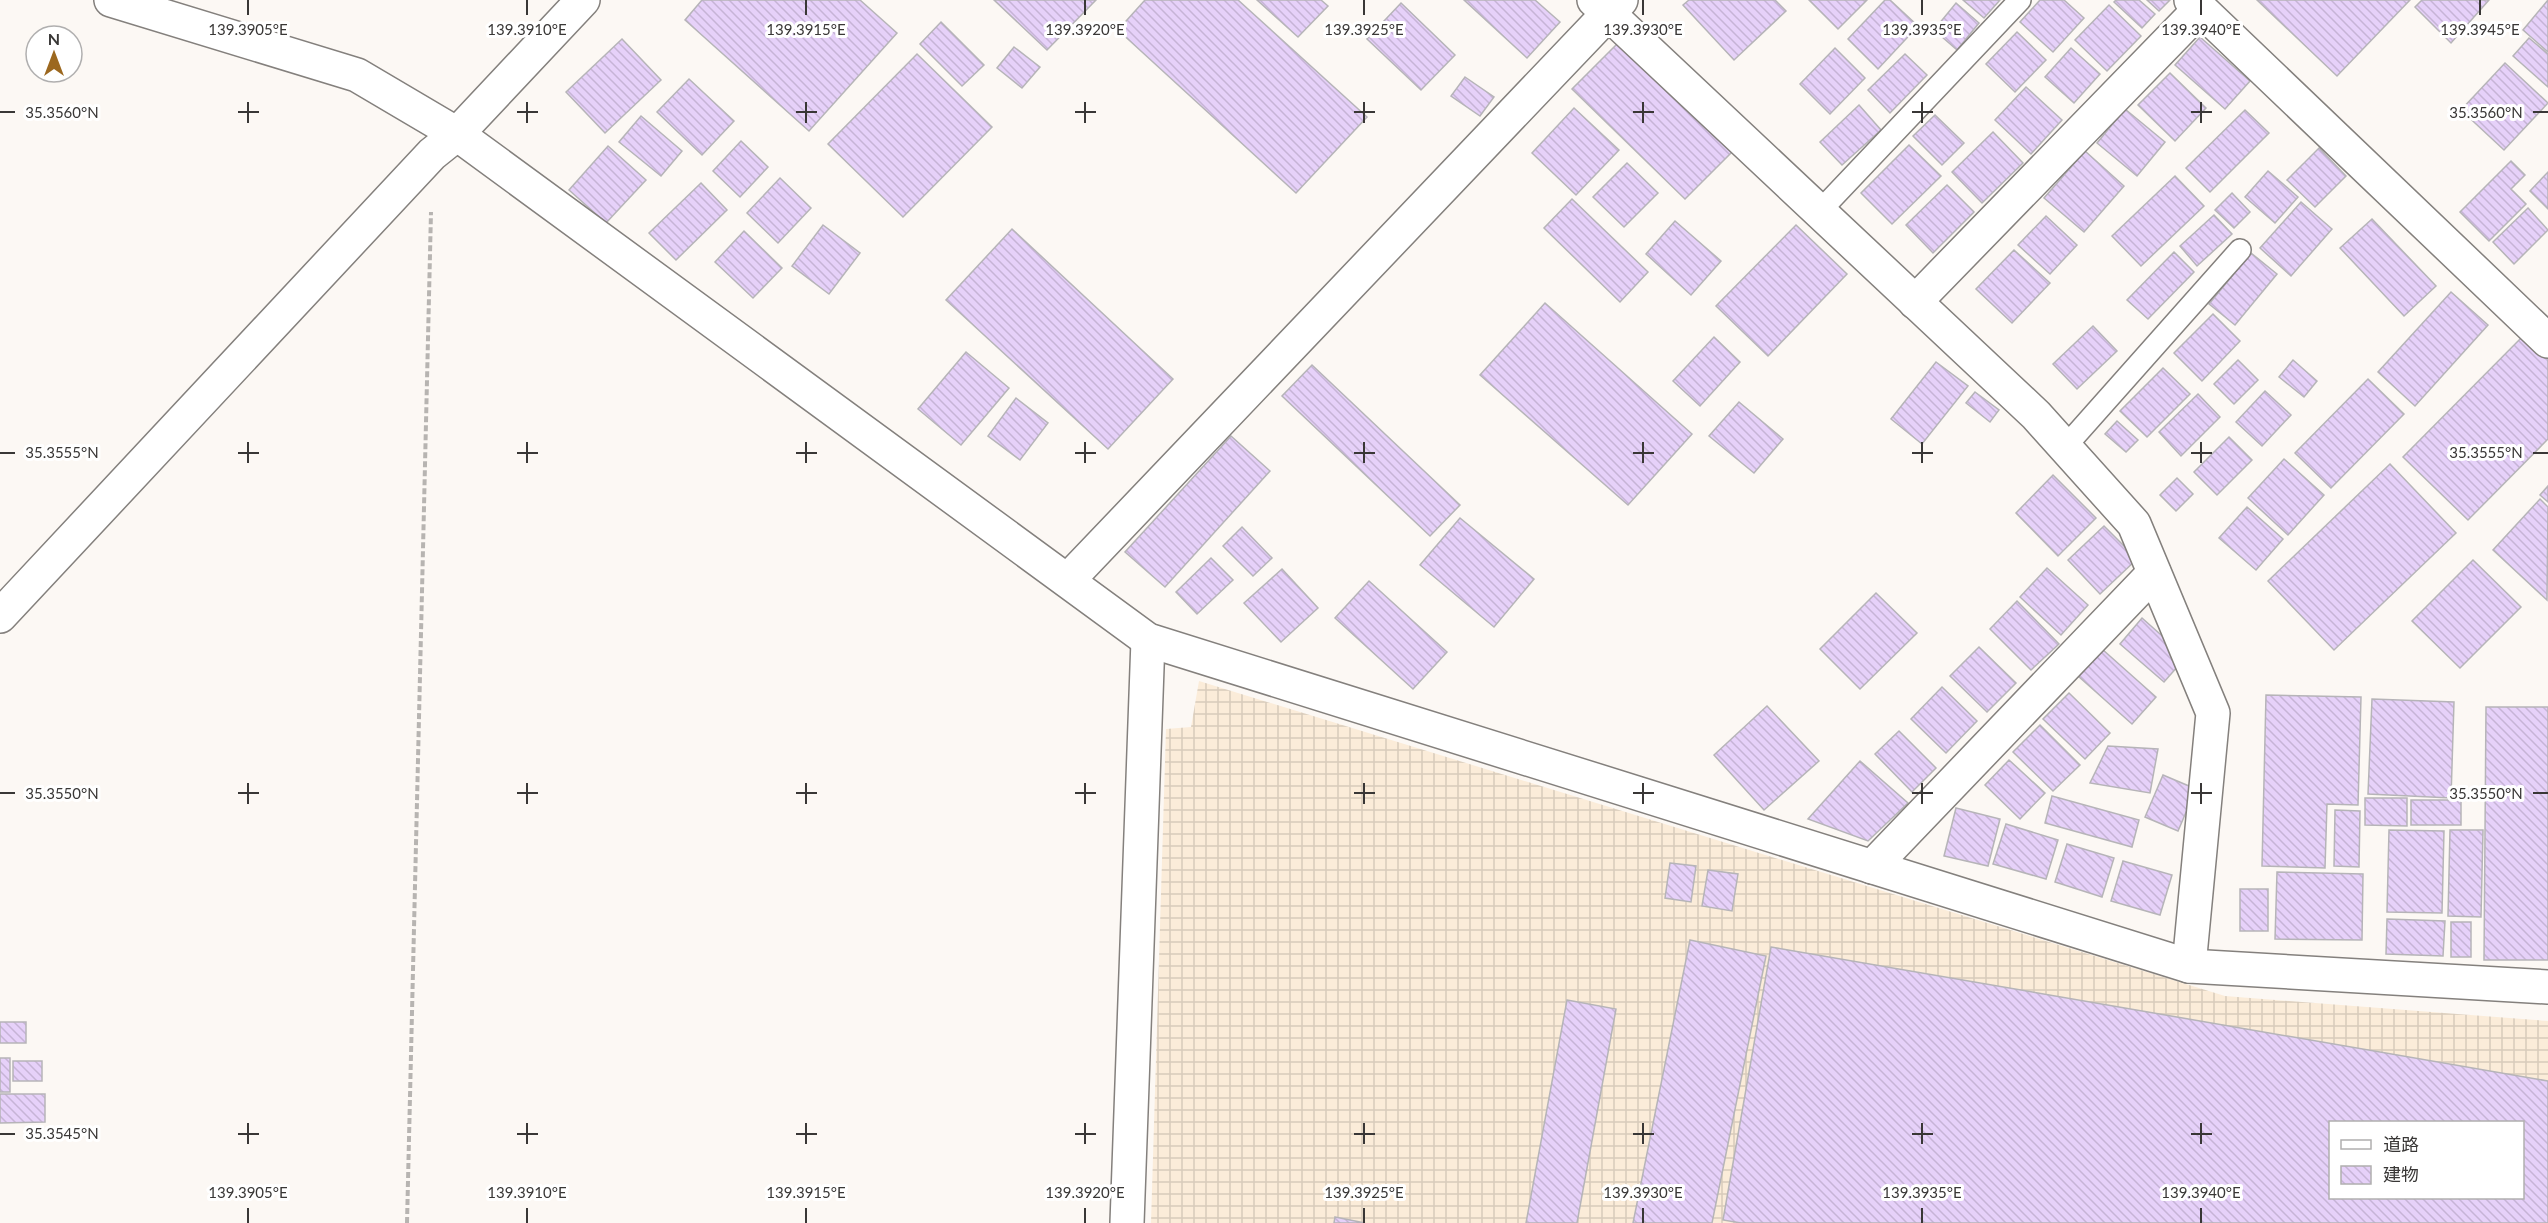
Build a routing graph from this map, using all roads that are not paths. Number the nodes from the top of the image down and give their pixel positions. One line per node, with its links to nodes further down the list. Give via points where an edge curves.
1 (111, 0): 6 (street, via 357,75)
2 (583, 0): 6 (street)
3 (2020, 0): 7 (lane)
4 (1608, 4): 7 (street); 13 (street)
5 (2196, 4): 9 (street); 10 (street)
6 (457, 134): 13 (street); 14 (street, via 432,154)
7 (1819, 212): 9 (street)
8 (2240, 250): 11 (lane)
9 (1915, 302): 11 (street)
10 (2548, 341)
11 (2065, 447): 12 (street, via 2134,524)
12 (2154, 573): 16 (street); 17 (street, via 2213,713)
13 (1068, 580): 15 (street)
14 (0, 616)
15 (1148, 640): 16 (street); 19 (street)
16 (1872, 867): 17 (street)
17 (2188, 966): 18 (street)
18 (2548, 987)
19 (1126, 1223)

